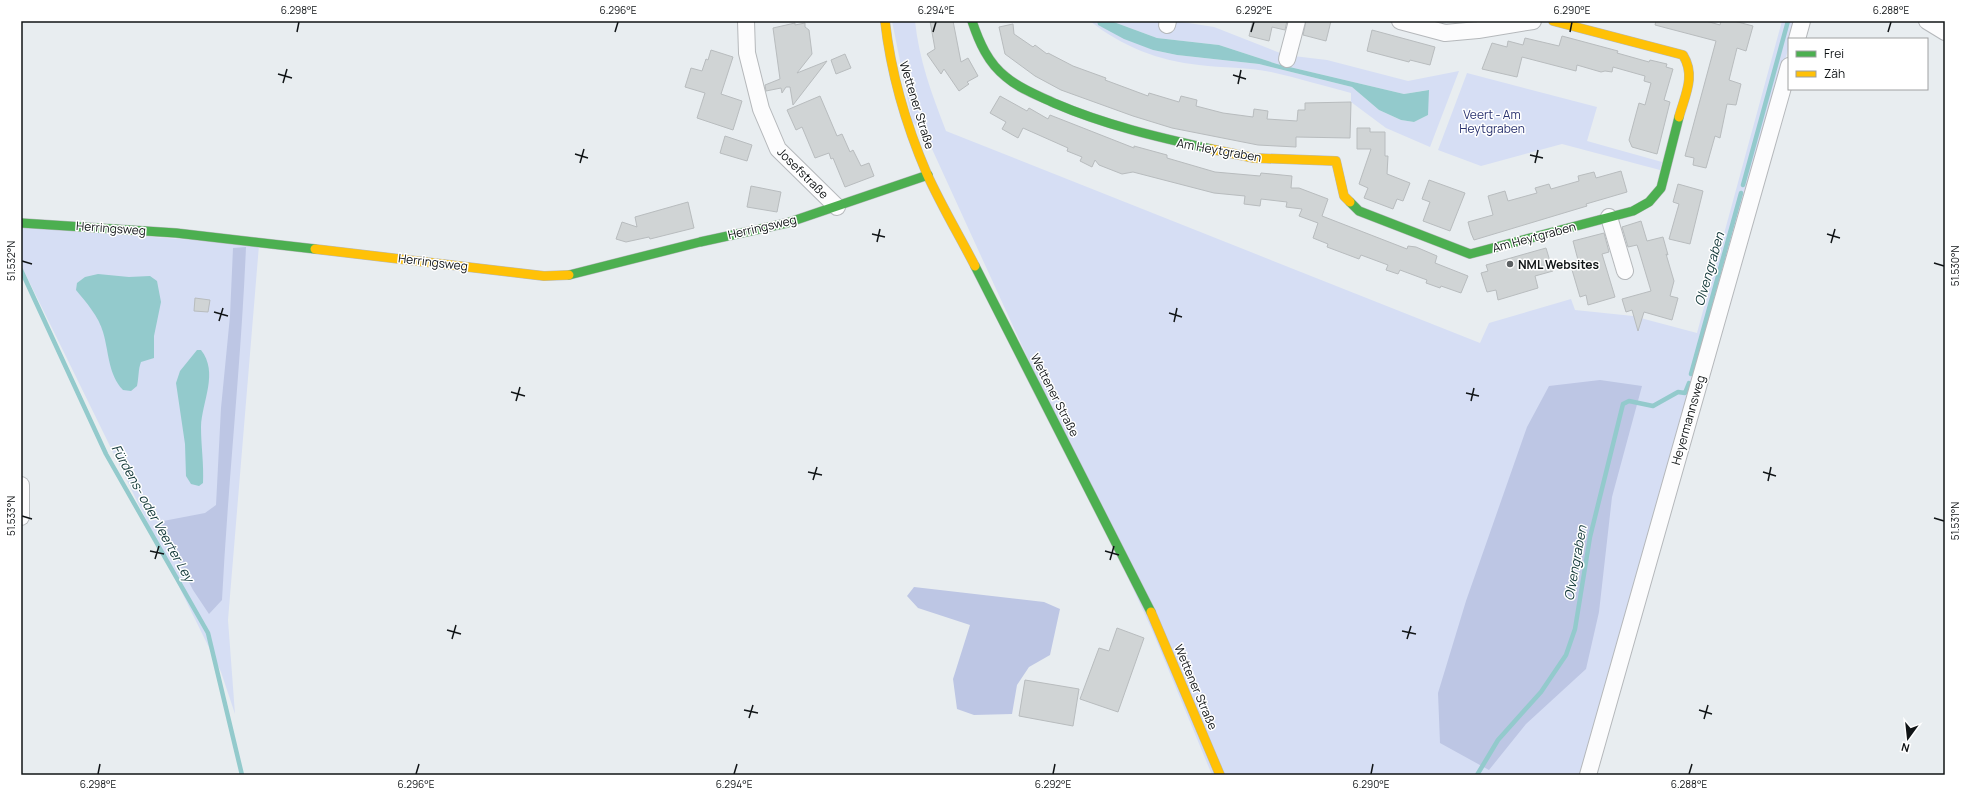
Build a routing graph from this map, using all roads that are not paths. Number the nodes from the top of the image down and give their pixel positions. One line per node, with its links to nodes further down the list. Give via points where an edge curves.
1 (746, 21): 15 (street, Josefstraße, via 749,60 761,108 778,149)
2 (885, 21): 14 (street, Wettener Straße, via 887,45 905,115)
3 (972, 21): 16 (street, Am Heytgraben, via 979,43 990,60 1005,77 1026,91 1080,114 1142,134 1254,158 1336,161 1344,196 1359,210 1470,254)
4 (1297, 21): 12 (street)
5 (1400, 21): 6 (street, via 1445,33)
6 (1533, 21)
7 (1553, 21): 16 (street, Am Heytgraben, via 1683,55 1689,65 1690,75 1661,188 1656,197 1646,205 1633,211)
8 (1802, 21): 11 (street)
9 (1927, 21): 10 (street)
10 (1945, 32)
11 (1797, 38)
12 (1287, 58)
13 (1788, 70): 22 (street, Heyermannsweg)
14 (928, 175): 15 (street, Josefstraße); 21 (street, Wettener Straße, via 1148,604)
15 (837, 207): 17 (street, Herringsweg, via 787,222 571,275 544,276 176,233)
16 (1609, 216): 18 (street)
17 (21, 223)
18 (1625, 271)
19 (21, 485): 20 (street)
20 (21, 517)
21 (1220, 775)
22 (1588, 775)

